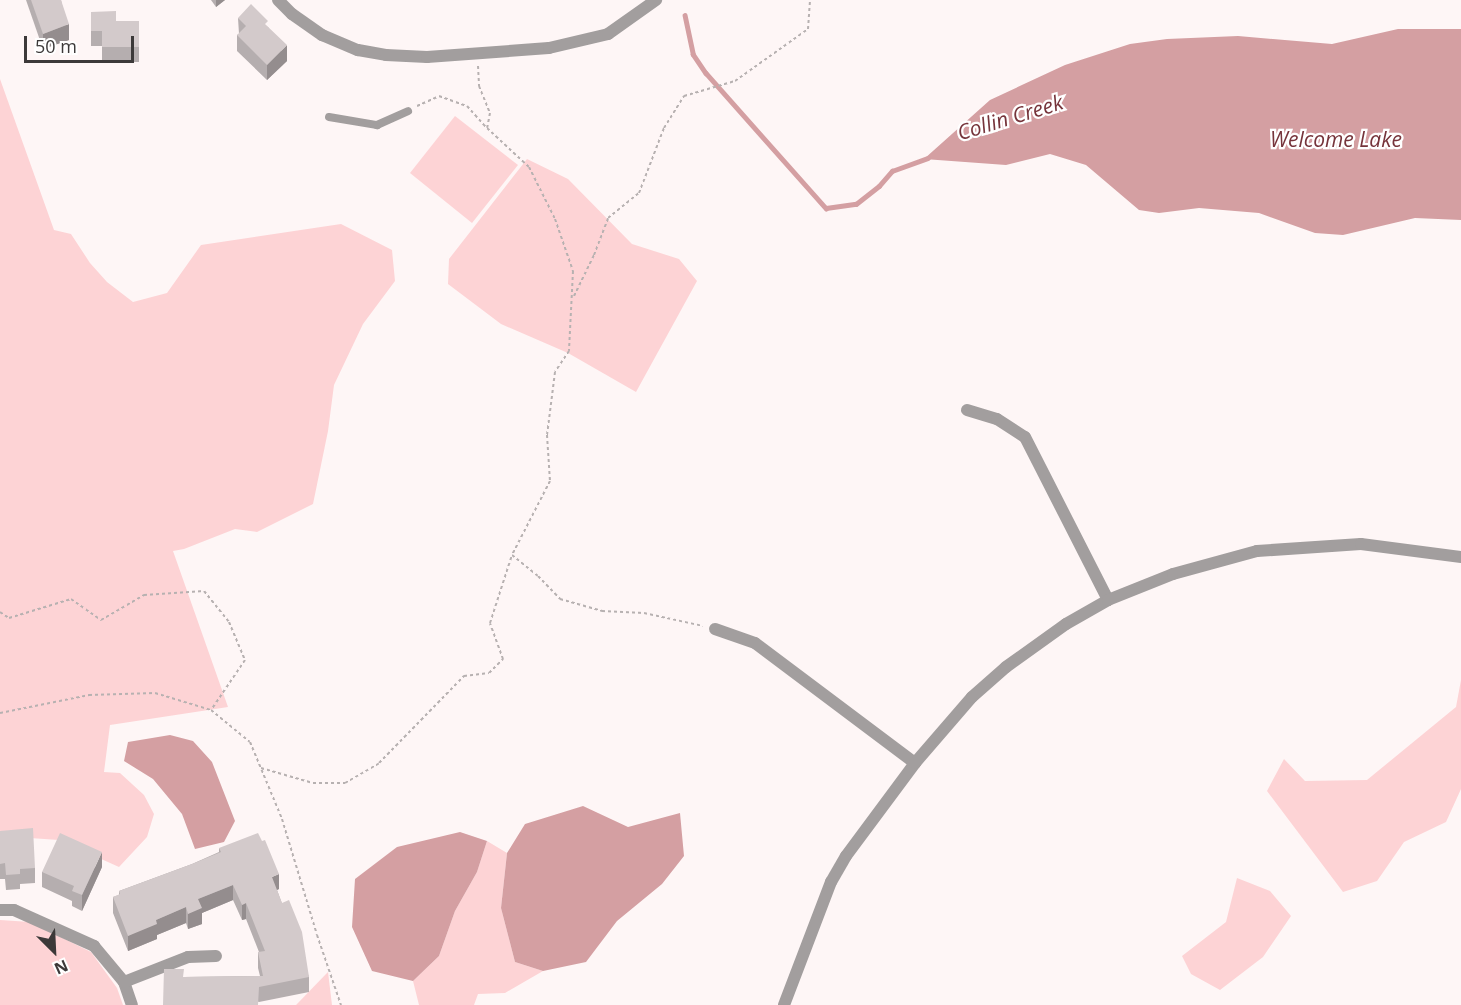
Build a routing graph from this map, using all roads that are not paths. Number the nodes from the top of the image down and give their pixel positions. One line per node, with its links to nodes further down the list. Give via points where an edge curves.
1 (279, 0): 2 (street, via 322,35 358,50 417,57 549,48 608,34)
2 (656, 0)
3 (408, 111): 4 (lane, via 376,125)
4 (329, 117)
5 (967, 410): 7 (street, via 997,419 1025,437)
6 (1461, 557): 7 (street, via 1361,544 1257,551 1173,574)
7 (1108, 600): 9 (street, via 1006,667 945,725)
8 (715, 629): 9 (street, via 755,643)
9 (915, 763): 14 (street, via 831,882)
10 (0, 910): 12 (street, via 14,910 94,946)
11 (216, 956): 12 (street, via 188,957)
12 (124, 982): 13 (street)
13 (132, 1005)
14 (784, 1005)

